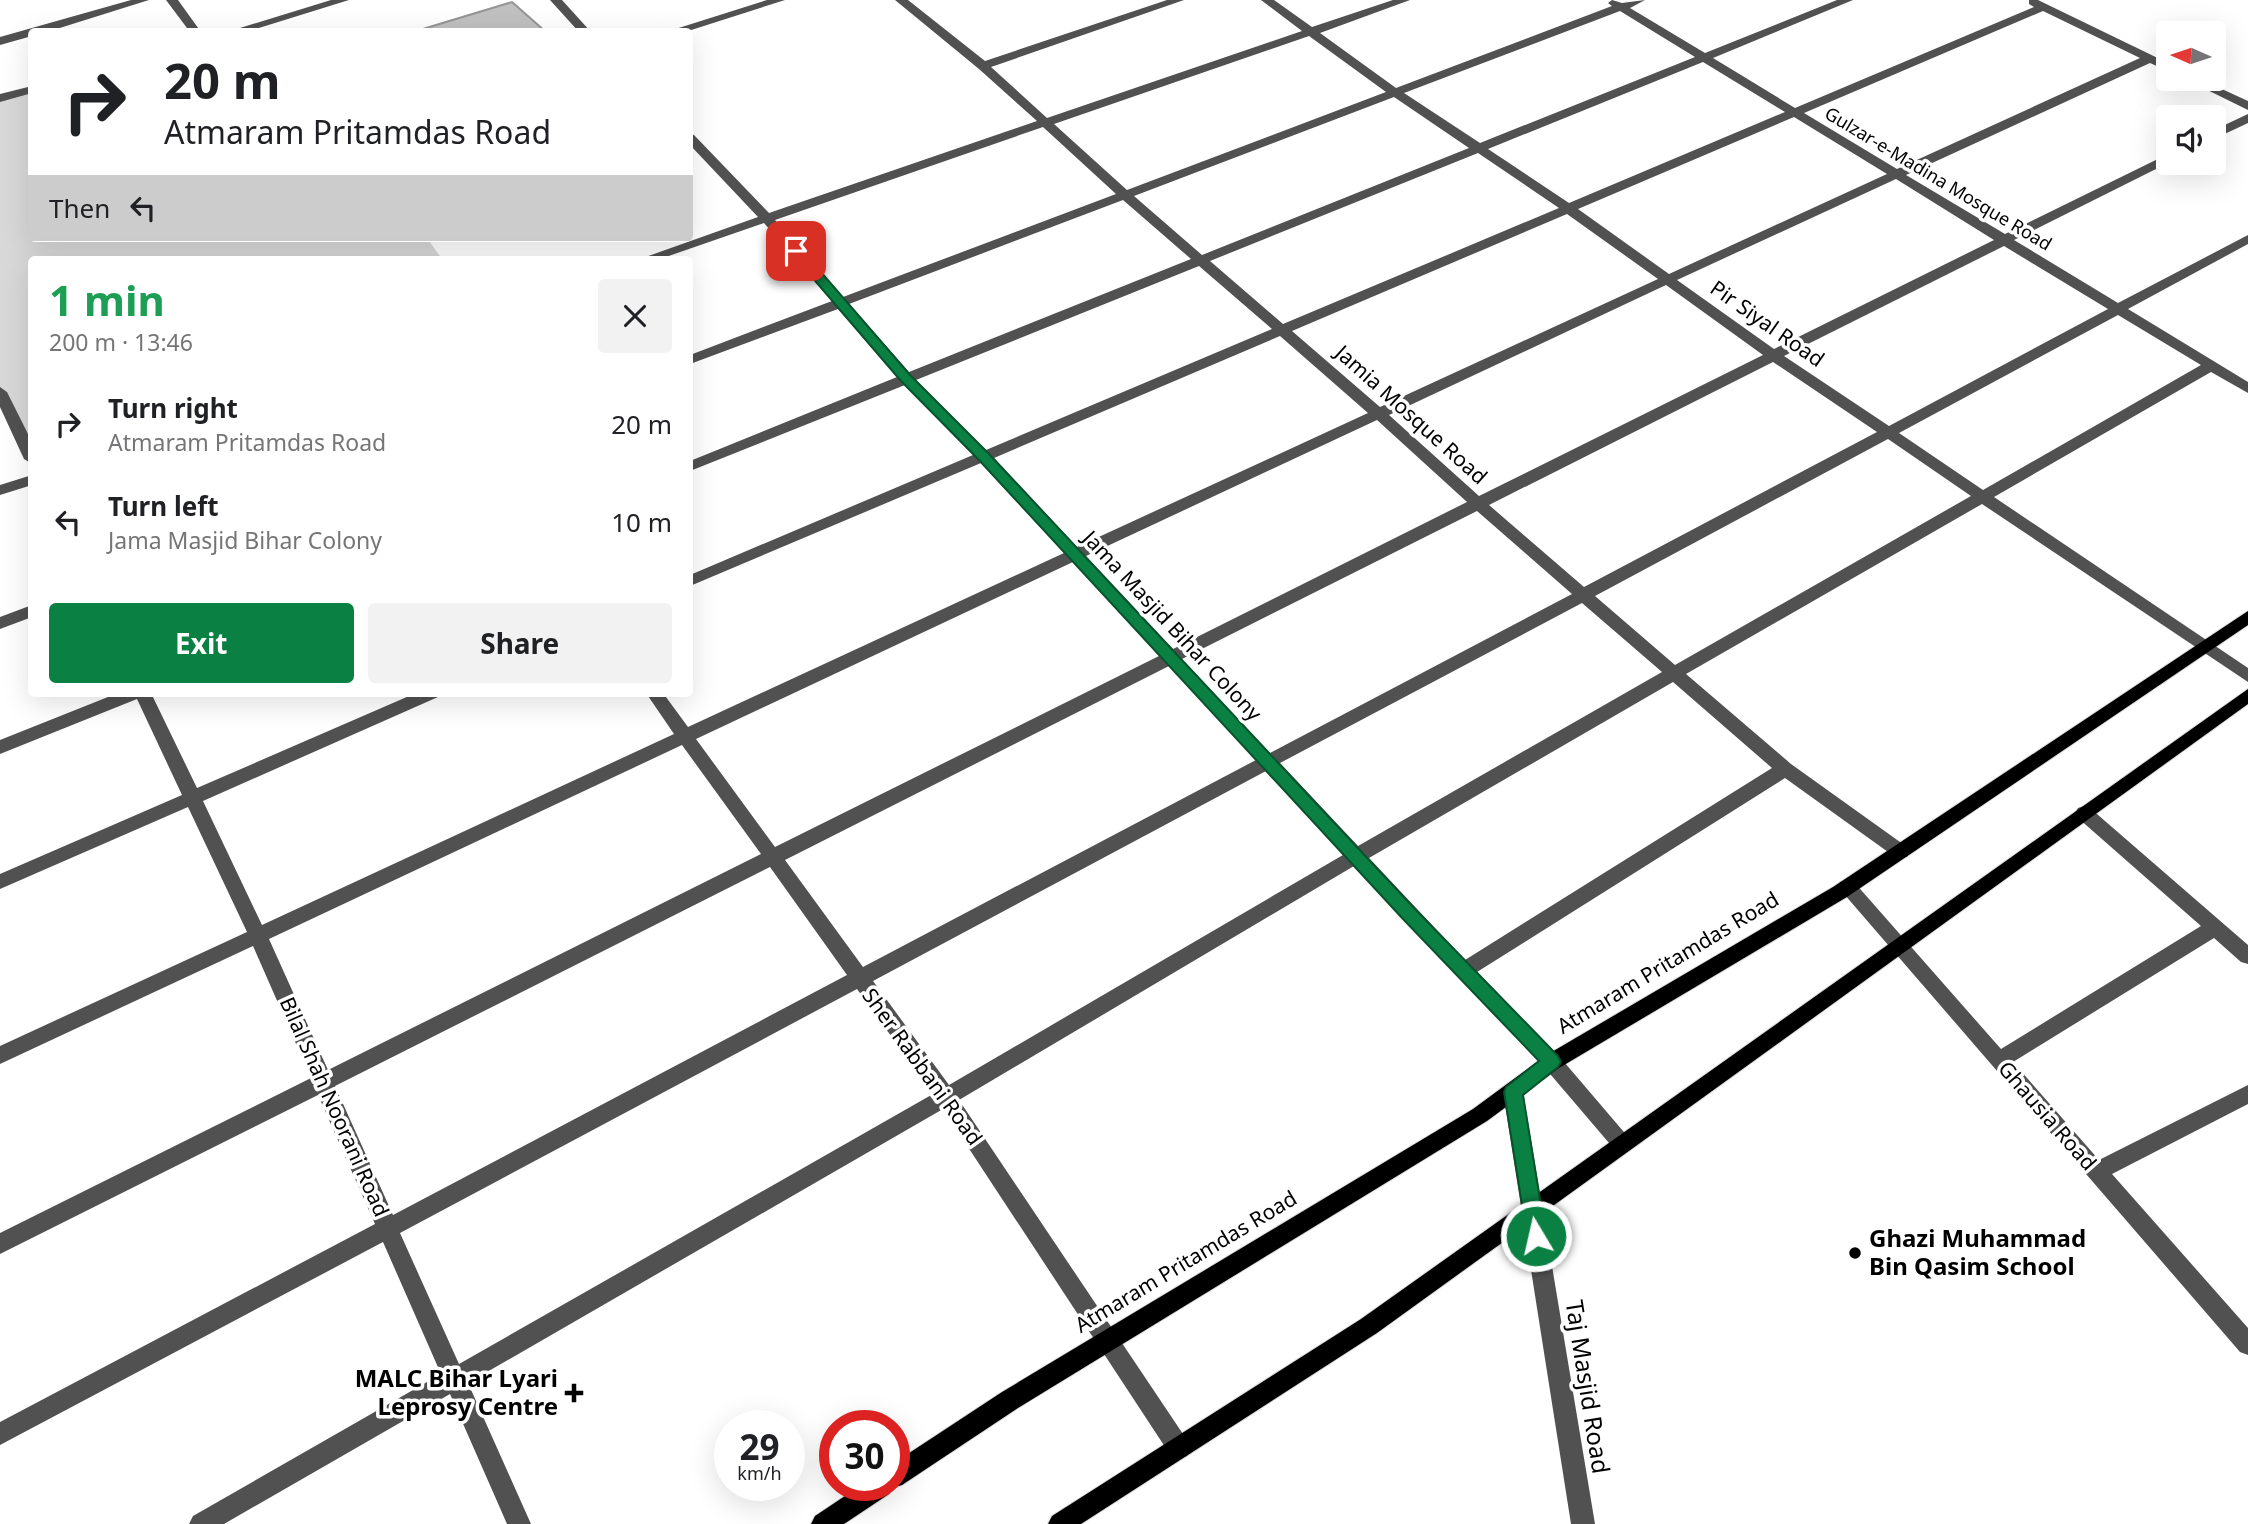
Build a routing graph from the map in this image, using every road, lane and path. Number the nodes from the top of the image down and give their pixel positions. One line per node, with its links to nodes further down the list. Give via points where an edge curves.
1 (143, 0): 14 (street)
2 (172, 0): 15 (street)
3 (343, 0): 16 (street)
4 (556, 0): 17 (street)
5 (779, 0): 18 (street)
6 (901, 0): 25 (street, Jamia Mosque Road)
7 (1178, 0): 25 (street)
8 (1267, 0): 20 (street, Pir Siyal Road)
9 (1404, 0): 20 (street)
10 (1639, 0): 13 (street)
11 (1847, 0): 22 (street)
12 (2036, 3): 23 (street); 31 (street)
13 (1615, 4): 22 (street, Gulzar-e-Madina Mosque Road); 28 (street)
14 (46, 28)
15 (193, 28)
16 (246, 28)
17 (582, 28)
18 (684, 28)
19 (28, 33): 21 (street)
20 (1311, 33): 28 (street, Pir Siyal Road); 33 (street)
21 (0, 41)
22 (1702, 58): 31 (street, Gulzar-e-Madina Mosque Road); 36 (street)
23 (2150, 58): 24 (street); 38 (street)
24 (2156, 61)
25 (983, 66): 33 (street, Jamia Mosque Road)
26 (28, 90): 29 (street)
27 (2216, 91): 30 (street)
28 (1394, 92): 36 (street, Pir Siyal Road); 39 (street)
29 (0, 98)
30 (2248, 106)
31 (1794, 113): 38 (street, Gulzar-e-Madina Mosque Road); 40 (street)
32 (2248, 118): 34 (street)
33 (1045, 122): 39 (street, Jamia Mosque Road); 41 (street)
34 (2226, 129)
35 (693, 141): 41 (street, Jama Masjid Bihar Colony)
36 (1478, 148): 40 (street, Pir Siyal Road); 45 (street)
37 (2156, 164): 43 (street)
38 (1896, 175): 43 (street, Gulzar-e-Madina Mosque Road); 46 (street)
39 (1124, 194): 45 (street, Jamia Mosque Road); 47 (street)
40 (1568, 208): 46 (street, Pir Siyal Road); 49 (street)
41 (766, 218): 44 (street); 47 (street, Jama Masjid Bihar Colony)
42 (2248, 239): 48 (street)
43 (2003, 240): 48 (street, Gulzar-e-Madina Mosque Road); 50 (street)
44 (656, 256)
45 (1202, 260): 49 (street, Jamia Mosque Road); 53 (street)
46 (1667, 279): 50 (street, Pir Siyal Road); 56 (street)
47 (842, 302): 51 (street); 53 (street, Jama Masjid Bihar Colony)
48 (2119, 309): 52 (street, Gulzar-e-Madina Mosque Road); 57 (street)
49 (1284, 330): 56 (street, Jamia Mosque Road); 59 (street)
50 (1773, 355): 57 (street, Pir Siyal Road); 64 (street)
51 (693, 359)
52 (2210, 366): 54 (street, Gulzar-e-Madina Mosque Road); 63 (street)
53 (905, 378): 59 (street, Jama Masjid Bihar Colony); 60 (street)
54 (2248, 388)
55 (1, 395): 58 (street)
56 (1379, 414): 64 (street, Jamia Mosque Road); 65 (street)
57 (1888, 433): 63 (street, Pir Siyal Road); 67 (street)
58 (28, 451)
59 (984, 457): 65 (street, Jama Masjid Bihar Colony); 66 (street)
60 (693, 465)
61 (28, 481): 62 (street)
62 (0, 491)
63 (1983, 495): 71 (street, Pir Siyal Road); 73 (street)
64 (1478, 504): 67 (street, Jamia Mosque Road); 72 (street)
65 (1076, 556): 72 (street, Jama Masjid Bihar Colony); 80 (street)
66 (693, 581)
67 (1584, 595): 73 (street, Jamia Mosque Road); 82 (street)
68 (28, 612): 70 (street)
69 (2248, 617): 71 (main road, Atmaram Pritamdas Road)
70 (0, 623)
71 (2205, 648): 74 (street, Pir Siyal Road); 86 (main road, Atmaram Pritamdas Road)
72 (1171, 659): 82 (street, Jama Masjid Bihar Colony); 88 (street)
73 (1675, 674): 83 (street, Jamia Mosque Road); 87 (street)
74 (2248, 676)
75 (2248, 695): 85 (main road)
76 (125, 697): 81 (street)
77 (145, 697): 84 (street, Bilal Shah Noorani Road)
78 (423, 697): 84 (street)
79 (657, 697): 80 (street, Sher Rabbani Road)
80 (686, 737): 88 (street, Sher Rabbani Road); 92 (street)
81 (0, 747)
82 (1267, 762): 87 (street, Jama Masjid Bihar Colony); 96 (street)
83 (1785, 769): 86 (street, Jamia Mosque Road); 95 (street)
84 (192, 798): 89 (street); 92 (street, Bilal Shah Noorani Road)
85 (2084, 813): 91 (street); 93 (main road)
86 (1900, 852): 90 (main road, Atmaram Pritamdas Road)
87 (1356, 856): 95 (street, Jama Masjid Bihar Colony); 103 (street)
88 (774, 858): 96 (street, Sher Rabbani Road); 100 (street)
89 (0, 882)
90 (1847, 887): 93 (street, Ghausia Road); 99 (main road, Atmaram Pritamdas Road)
91 (2216, 928): 94 (street); 98 (street)
92 (258, 936): 97 (street); 100 (street, Bilal Shah Noorani Road)
93 (1899, 945): 98 (street, Ghausia Road); 104 (main road)
94 (2248, 956)
95 (1463, 971): 99 (street, Jama Masjid Bihar Colony)
96 (860, 980): 103 (street, Sher Rabbani Road); 107 (street)
97 (0, 1055)
98 (1998, 1061): 105 (street, Ghausia Road)
99 (1552, 1062): 101 (main road, Atmaram Pritamdas Road); 104 (street, Jama Masjid Bihar Colony)
100 (323, 1082): 107 (street, Bilal Shah Noorani Road); 108 (street)
101 (1513, 1092): 106 (street, Taj Masjid Road); 109 (main road, Atmaram Pritamdas Road)
102 (2248, 1094): 105 (street)
103 (946, 1097): 109 (street, Sher Rabbani Road); 111 (street)
104 (1622, 1144): 106 (main road)
105 (2095, 1172): 110 (street, Ghausia Road)
106 (1532, 1210): 113 (main road, via 1369,1326); 120 (street, Taj Masjid Road)
107 (387, 1228): 111 (street, Bilal Shah Noorani Road); 112 (street)
108 (0, 1244)
109 (1109, 1340): 113 (street, Sher Rabbani Road); 114 (main road, Atmaram Pritamdas Road)
110 (2248, 1344)
111 (454, 1378): 116 (street); 117 (street, Bilal Shah Noorani Road)
112 (0, 1434)
113 (1180, 1448): 119 (main road)
114 (910, 1466)
115 (858, 1501): 118 (main road)
116 (201, 1524)
117 (519, 1524)
118 (823, 1524)
119 (1060, 1524)
120 (1583, 1524)

